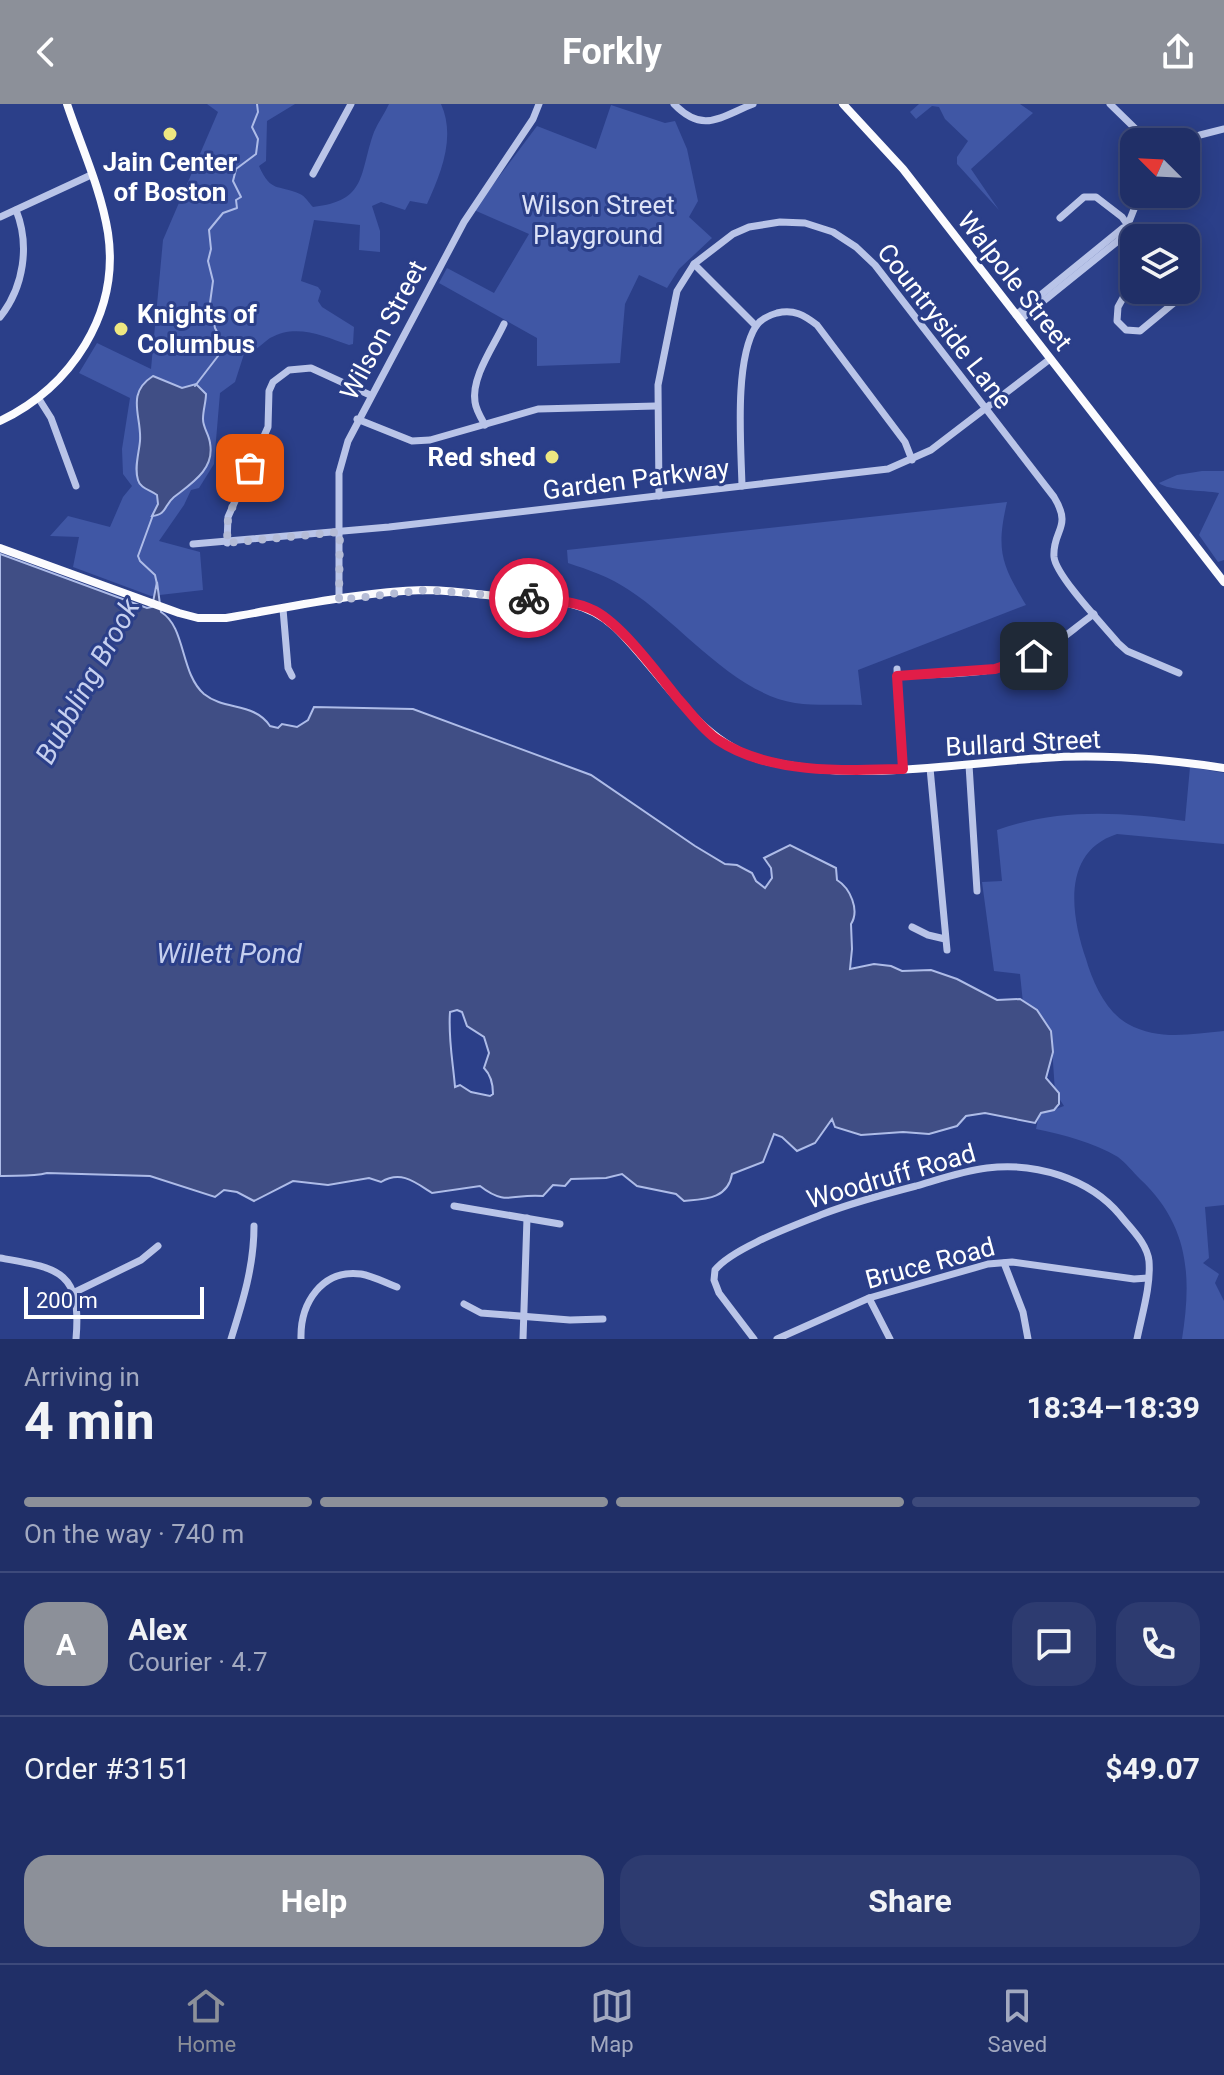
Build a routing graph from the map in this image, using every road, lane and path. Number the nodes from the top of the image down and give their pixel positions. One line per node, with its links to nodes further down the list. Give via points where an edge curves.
1 (67, 104): 12 (main road)
2 (351, 104): 11 (street)
3 (539, 104): 27 (street, Wilson Street, via 464,222)
4 (674, 104): 5 (street, via 686,117 708,121)
5 (753, 104)
6 (1110, 104): 8 (street)
7 (844, 105): 23 (main road, Walpole Street, via 894,159)
8 (1135, 128)
9 (1224, 129): 10 (street)
10 (1200, 135)
11 (313, 174)
12 (91, 175): 14 (street); 28 (main road, via 108,236 103,303 77,360)
13 (1134, 208): 17 (street)
14 (16, 210): 15 (street); 22 (street, via 23,227 21,273)
15 (0, 217)
16 (1060, 218): 17 (street, via 1090,196)
17 (1128, 224)
18 (1120, 238): 23 (street)
19 (694, 264): 25 (street); 29 (street, Countryside Lane, via 677,291); 30 (street, Countryside Lane, via 733,234 765,222 805,223 833,232 875,265)
20 (1120, 304): 21 (street, via 1117,321 1126,330 1140,331)
21 (1173, 304)
22 (0, 317)
23 (1018, 318): 26 (main road, Walpole Street)
24 (504, 324): 33 (street, via 475,392)
25 (756, 326): 34 (street, via 770,315 790,311 817,325 905,442); 36 (street, via 742,382)
26 (1050, 359): 30 (street, Garden Parkway); 42 (main road, Walpole Street)
27 (370, 395): 31 (street, Wilson Street); 39 (street, via 311,368 289,370 273,382 268,427 228,517)
28 (39, 399): 32 (main road); 35 (street)
29 (656, 406): 33 (street, via 538,409); 37 (street, Countryside Lane)
30 (985, 408): 34 (street, Garden Parkway); 45 (street, Countryside Lane, via 1059,506 1063,525 1056,564)
31 (357, 419): 33 (street, via 412,441); 38 (street, Wilson Street, via 339,473)
32 (0, 421)
33 (485, 425)
34 (912, 460): 36 (street, Garden Parkway, via 875,472)
35 (76, 486)
36 (742, 486): 37 (street, Garden Parkway)
37 (659, 496): 38 (street, Garden Parkway)
38 (340, 532): 39 (street, Garden Parkway); 43 (street, Wilson Street)
39 (227, 543): 40 (street, Garden Parkway)
40 (193, 544)
41 (0, 548): 44 (main road, Bullard Street, via 198,618)
42 (1224, 582)
43 (339, 600): 44 (main road, Bullard Street); 51 (main road, Bullard Street, via 425,590 581,605 615,628 713,736 735,749 809,767)
44 (283, 609): 47 (street)
45 (1094, 614): 46 (street, Countryside Lane, via 1127,651); 51 (street, via 1013,665 897,672)
46 (1179, 673)
47 (292, 676)
48 (969, 765): 49 (main road, Bullard Street); 50 (main road, Bullard Street, via 1098,757); 52 (street)
49 (930, 768): 51 (main road, Bullard Street); 54 (street)
50 (1224, 768)
51 (903, 769)
52 (977, 891)
53 (912, 927): 54 (street)
54 (945, 939): 55 (street)
55 (947, 950)
56 (454, 1206): 57 (street)
57 (527, 1218): 58 (street); 68 (street)
58 (560, 1224)
59 (254, 1226): 71 (street, via 254,1255)
60 (158, 1246): 65 (street, via 141,1260)
61 (0, 1258): 65 (street, via 48,1267 60,1273)
62 (1004, 1263): 63 (street, Bruce Road); 66 (street, Bruce Road); 77 (street)
63 (1148, 1278): 74 (street, Woodruff Road, via 1143,1243 1093,1190 1047,1172 990,1167 855,1202 728,1257 715,1270 716,1286); 78 (street, Woodruff Road)
64 (397, 1287): 72 (street, via 363,1274 334,1276 308,1303)
65 (73, 1293): 70 (street)
66 (869, 1298): 75 (street, Bruce Road); 76 (street)
67 (464, 1304): 68 (street, via 481,1313)
68 (523, 1316): 69 (street); 73 (street)
69 (603, 1319)
70 (76, 1339)
71 (231, 1339)
72 (301, 1339)
73 (523, 1339)
74 (754, 1339)
75 (777, 1339)
76 (890, 1339)
77 (1028, 1339)
78 (1137, 1339)

